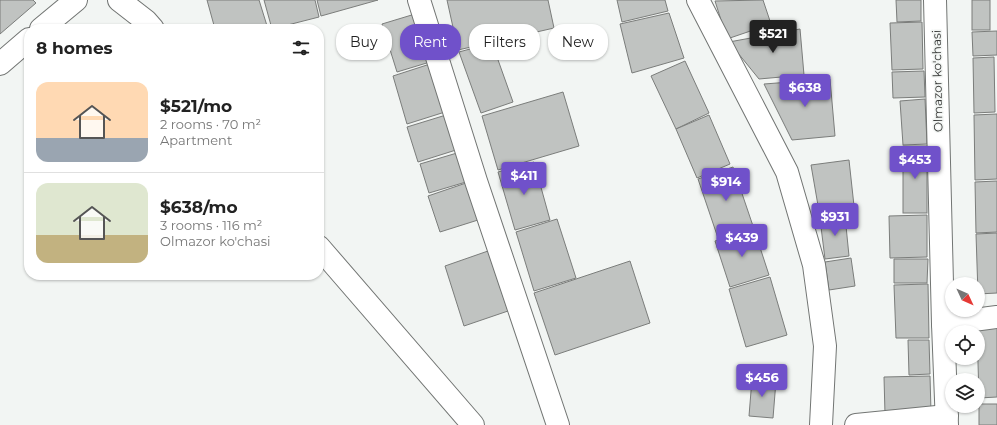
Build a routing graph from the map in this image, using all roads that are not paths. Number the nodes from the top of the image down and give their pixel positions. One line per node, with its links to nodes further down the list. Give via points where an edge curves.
1 (76, 0): 6 (street)
2 (119, 0): 7 (street)
3 (419, 0): 15 (street)
4 (698, 0): 16 (street, via 787,172 814,265 825,346)
5 (935, 0): 12 (street, Olmazor ko'chasi)
6 (47, 24)
7 (149, 24)
8 (24, 43): 9 (street)
9 (0, 64)
10 (324, 253): 14 (street)
11 (997, 317): 12 (street)
12 (943, 324): 13 (street, Olmazor ko'chasi)
13 (947, 420): 17 (street)
14 (473, 425)
15 (558, 425)
16 (821, 425)
17 (856, 425)

